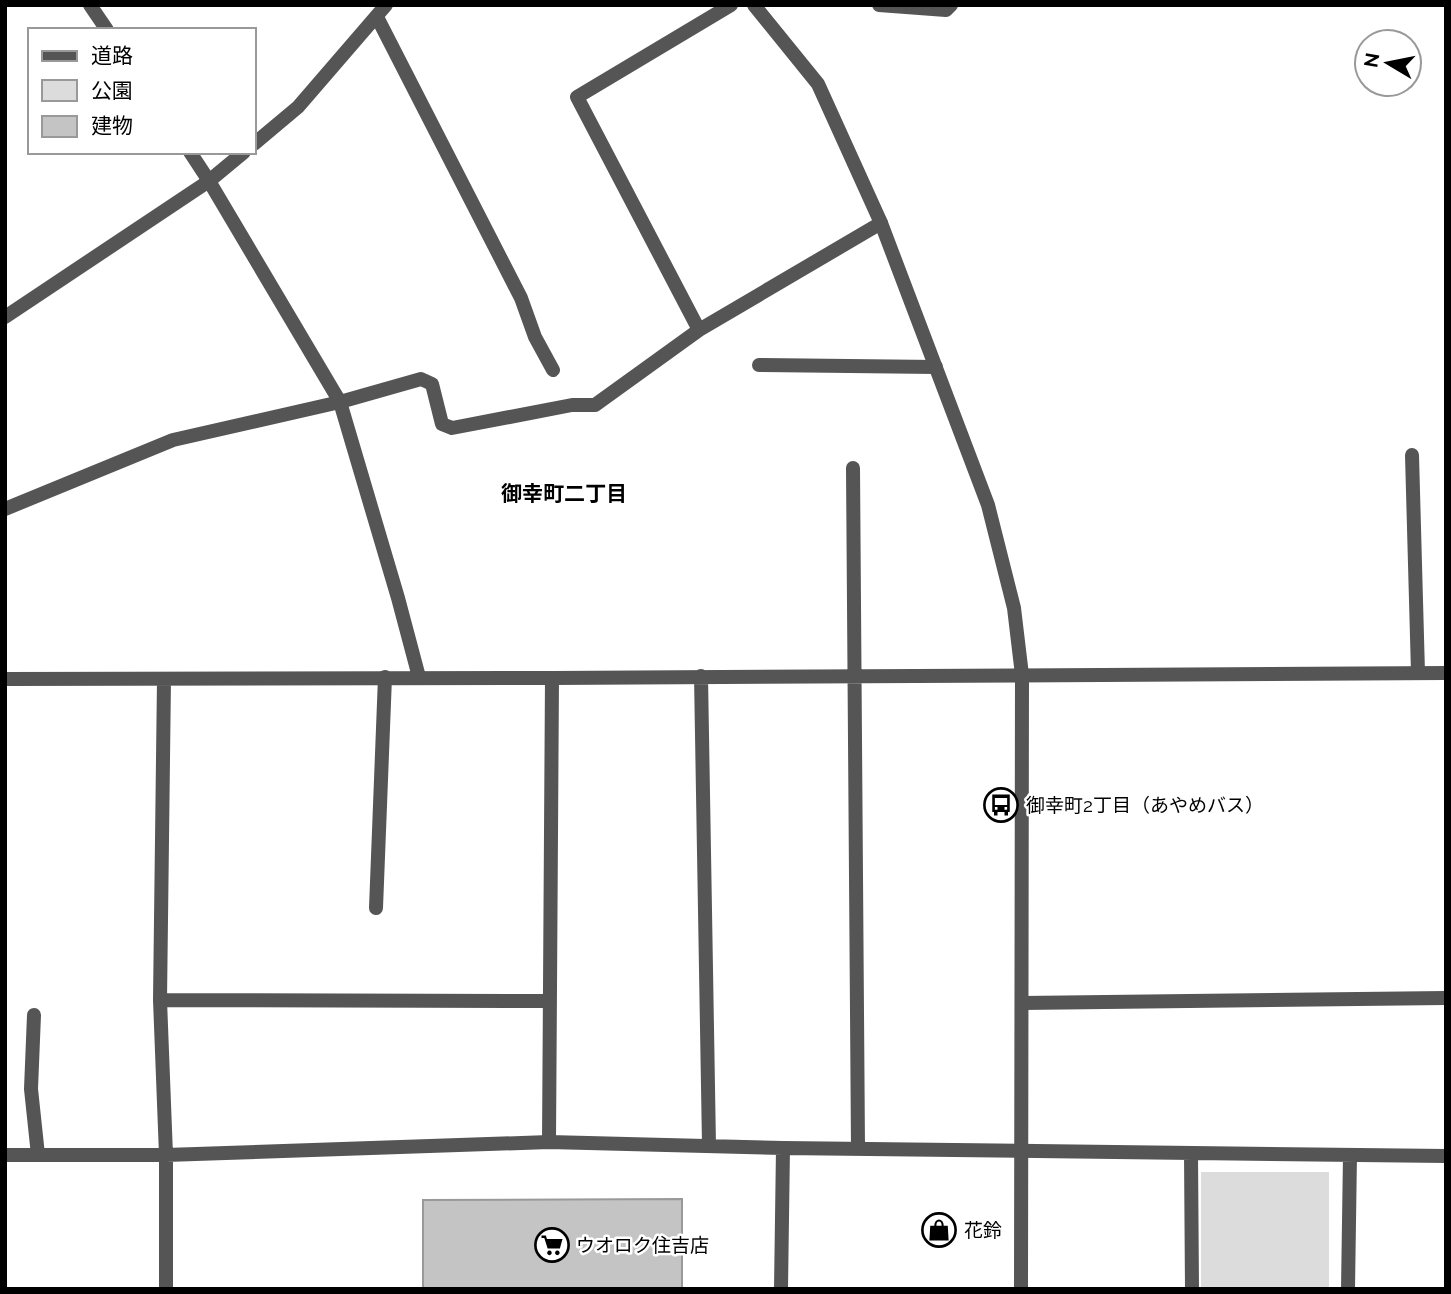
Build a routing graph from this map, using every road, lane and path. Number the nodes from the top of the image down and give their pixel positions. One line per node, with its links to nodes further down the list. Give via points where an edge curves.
1 (90, 5): 7 (street)
2 (731, 5): 14 (street, via 577,97)
3 (754, 5): 12 (street, via 818,85)
4 (879, 5): 5 (street, via 946,10)
5 (951, 5)
6 (382, 11): 8 (street, via 298,107); 17 (street)
7 (106, 28)
8 (256, 143)
9 (191, 154): 11 (street)
10 (242, 154): 11 (street)
11 (209, 181): 13 (street); 18 (street)
12 (881, 223): 14 (street); 16 (street)
13 (5, 317)
14 (699, 330): 18 (street, via 596,405 572,405 452,428 442,424 432,384 421,379)
15 (759, 365): 16 (street)
16 (936, 367): 24 (street, via 988,505 1014,608)
17 (553, 370)
18 (341, 402): 21 (street, via 173,440); 28 (street)
19 (1412, 455): 22 (street)
20 (853, 468): 26 (street)
21 (5, 509)
22 (1418, 673): 23 (street); 24 (street)
23 (1446, 673)
24 (1022, 675): 26 (street); 36 (street)
25 (701, 676): 26 (street); 29 (street); 39 (street)
26 (855, 676): 41 (street)
27 (385, 677): 28 (street); 31 (street); 32 (street)
28 (419, 677): 29 (street)
29 (552, 678): 35 (street)
30 (5, 679): 31 (street)
31 (164, 679): 34 (street)
32 (376, 908)
33 (1446, 998): 36 (street)
34 (160, 1000): 35 (street); 45 (street)
35 (550, 1001): 38 (street)
36 (1021, 1003): 42 (street)
37 (34, 1015): 47 (street, via 30,1089)
38 (549, 1142): 39 (street); 45 (street)
39 (709, 1145): 40 (street)
40 (783, 1147): 41 (street); 50 (street)
41 (858, 1148): 42 (street)
42 (1021, 1150): 43 (street); 51 (street)
43 (1191, 1154): 46 (street); 52 (street)
44 (5, 1155): 47 (street)
45 (166, 1155): 47 (street); 49 (street)
46 (1350, 1155): 48 (street); 53 (street)
47 (38, 1156)
48 (1446, 1156)
49 (166, 1289)
50 (781, 1289)
51 (1021, 1289)
52 (1192, 1289)
53 (1348, 1289)

